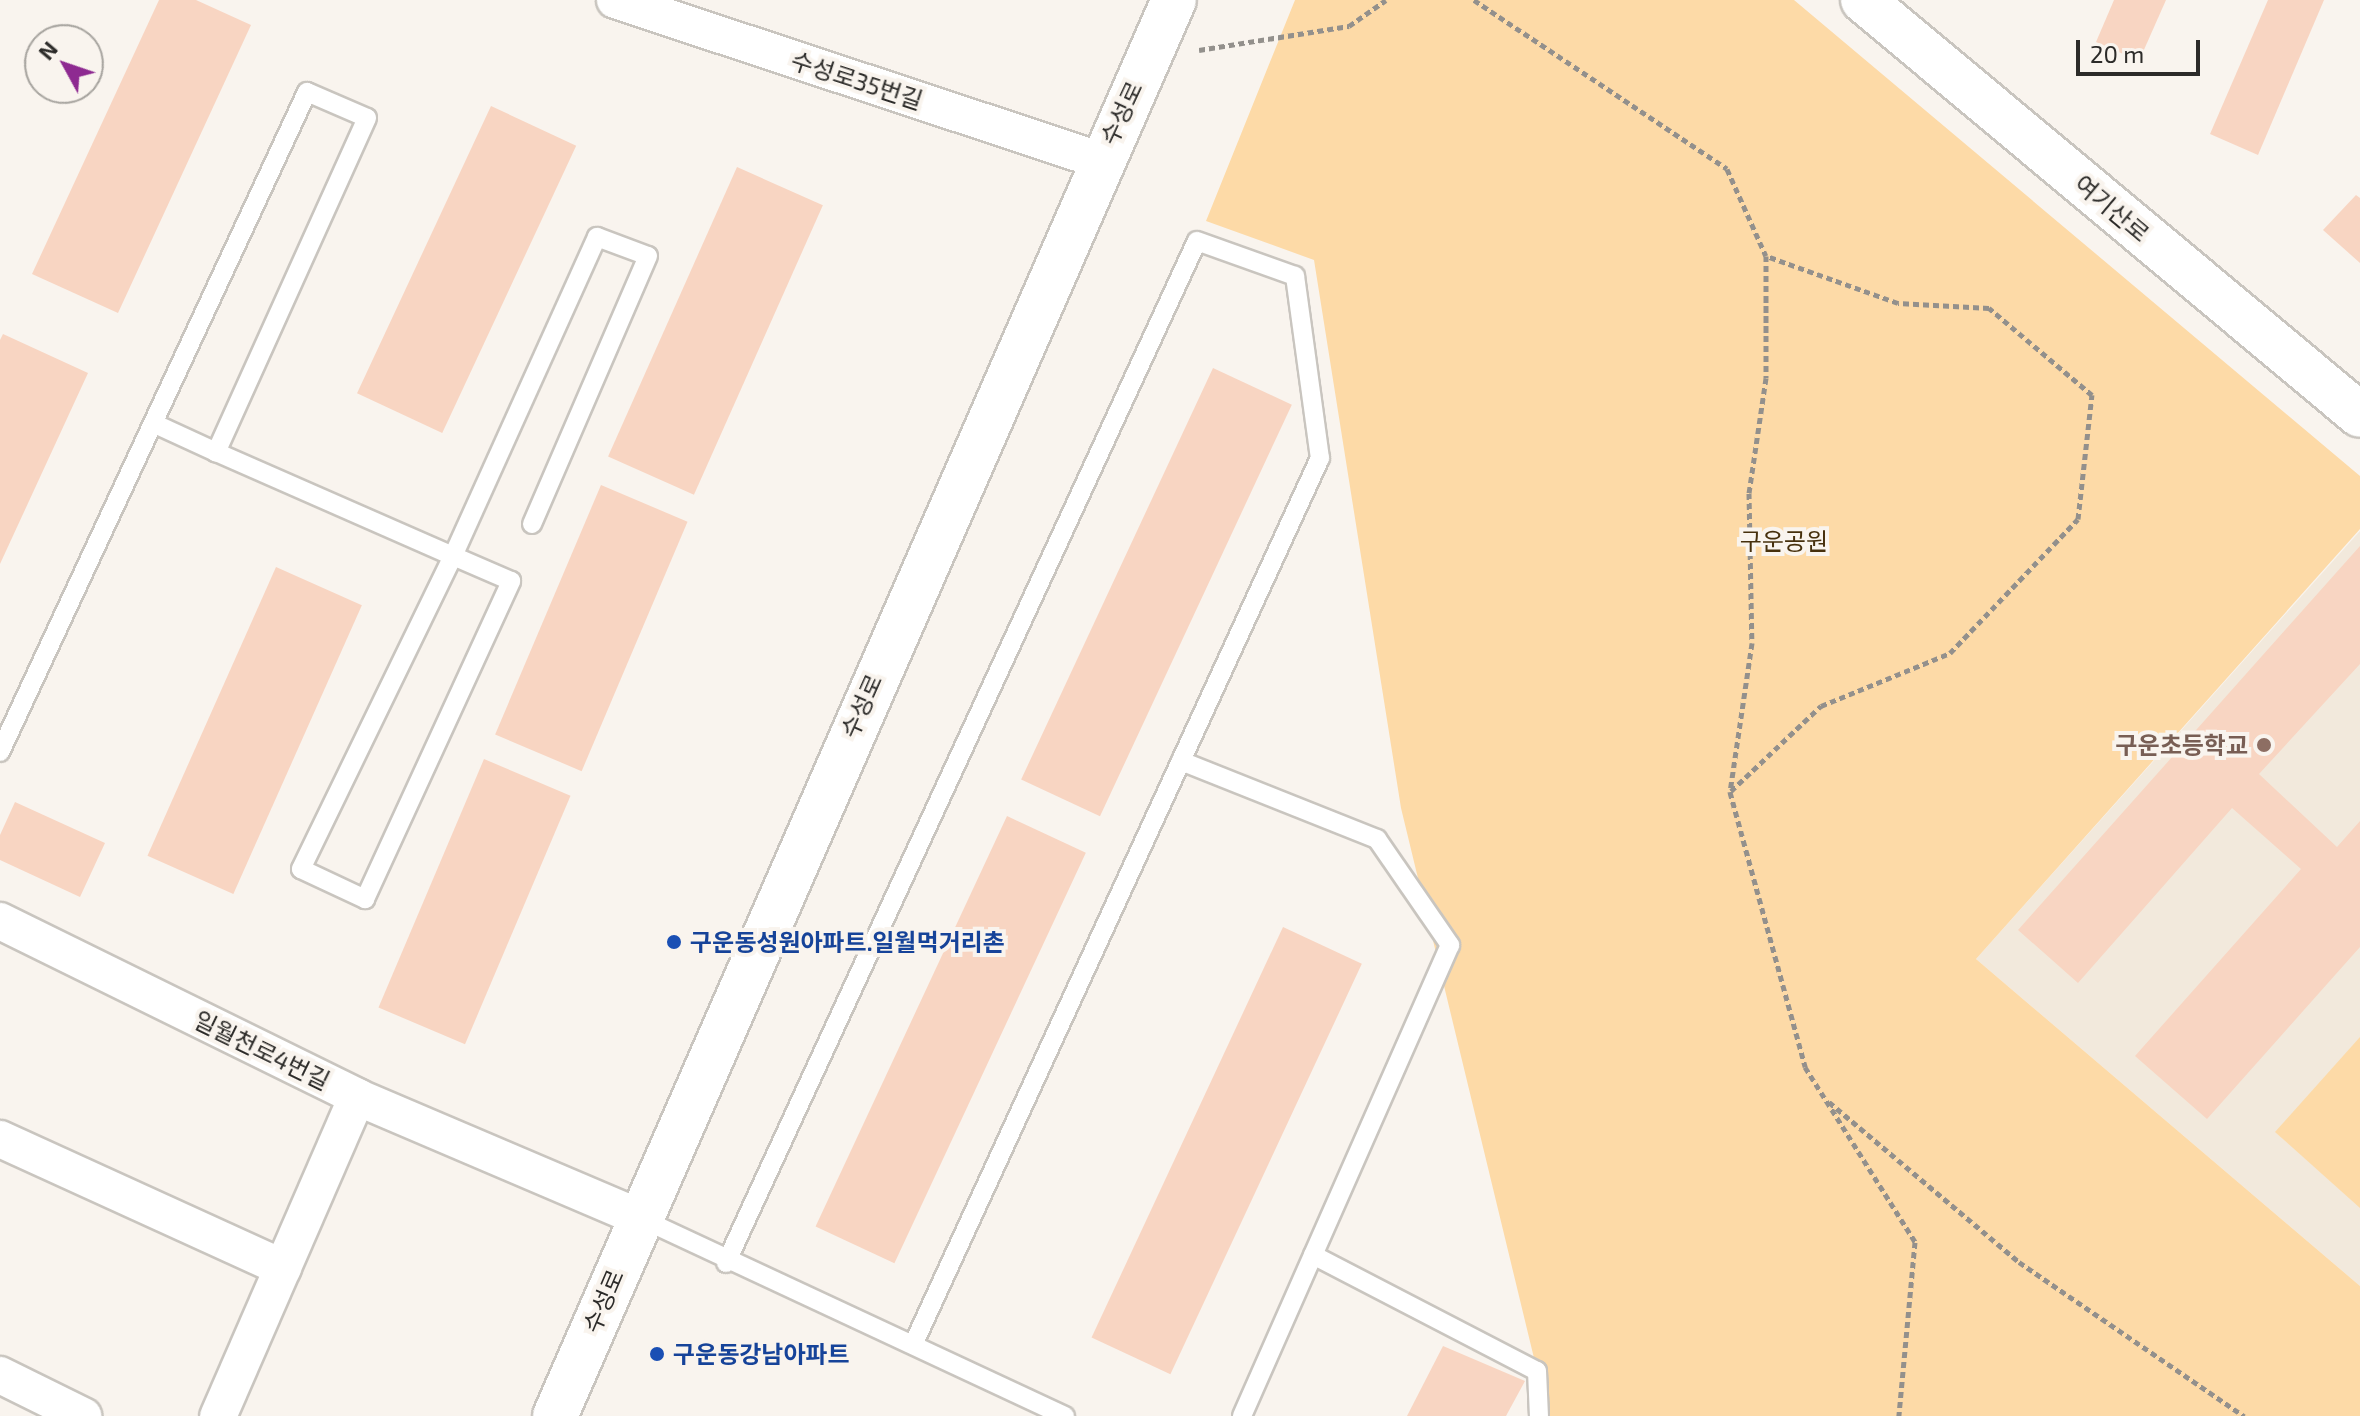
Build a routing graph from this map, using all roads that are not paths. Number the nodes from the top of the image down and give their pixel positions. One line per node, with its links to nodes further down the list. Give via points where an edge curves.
1 (615, 0): 4 (street, 수성로35번길)
2 (1174, 0): 4 (street, 수성로)
3 (1863, 0): 5 (street, 여기산로)
4 (1099, 160): 15 (street, 수성로)
5 (2360, 415)
6 (155, 424): 7 (lane); 7 (lane, via 307,92 367,118); 10 (lane)
7 (216, 452): 9 (lane)
8 (532, 524): 9 (lane, via 648,256 597,237)
9 (453, 556): 9 (lane, via 301,869 365,899 511,581)
10 (0, 752)
11 (1181, 761): 16 (lane, via 1377,839 1450,945); 17 (lane, via 1320,458 1295,276 1197,241); 19 (lane)
12 (0, 921): 13 (street, 일월천로4번길)
13 (357, 1097): 15 (street); 18 (street, 일월천로4번길)
14 (0, 1139): 18 (street)
15 (638, 1217): 17 (lane); 23 (street, 수성로)
16 (1313, 1255): 25 (lane); 26 (lane, via 1537,1371)
17 (726, 1263): 19 (lane)
18 (283, 1268): 22 (street, 일월천로4번길)
19 (913, 1345): 24 (lane)
20 (0, 1375): 21 (street)
21 (83, 1416)
22 (218, 1416)
23 (555, 1416)
24 (1065, 1416)
25 (1242, 1416)
26 (1539, 1416)

